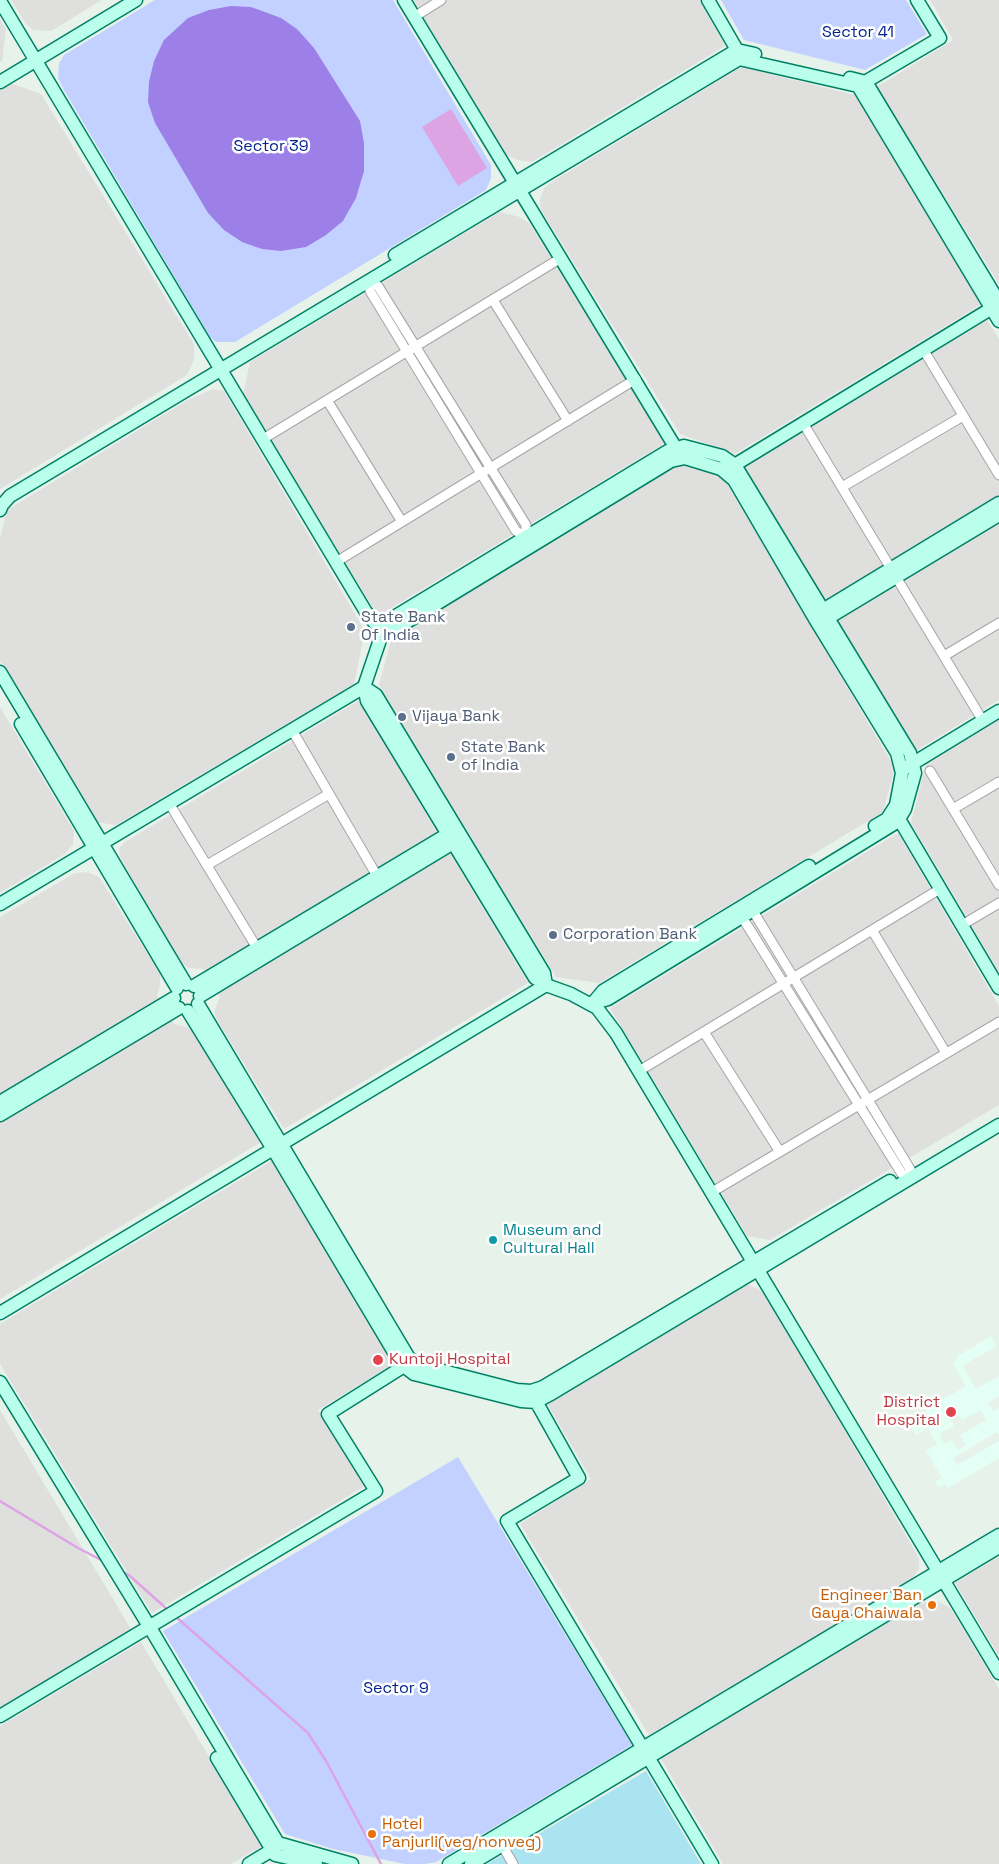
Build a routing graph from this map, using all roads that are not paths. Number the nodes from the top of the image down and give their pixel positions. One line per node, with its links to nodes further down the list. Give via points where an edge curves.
1 (120, 0): 10 (street)
2 (136, 0): 10 (street)
3 (404, 0): 8 (street)
4 (441, 0): 8 (street)
5 (708, 0): 9 (street)
6 (917, 0): 13 (street, via 940,38)
7 (0, 1): 10 (street)
8 (414, 16): 14 (street)
9 (738, 54): 13 (street); 14 (street)
10 (33, 57): 11 (street); 12 (street); 23 (street)
11 (0, 72)
12 (0, 82)
13 (862, 84): 18 (street)
14 (518, 186): 15 (street); 16 (street); 23 (street)
15 (561, 258): 17 (street); 24 (street)
16 (369, 281): 20 (street, via 378,286); 22 (street, via 370,290); 23 (street)
17 (493, 300): 20 (street); 27 (street)
18 (996, 304): 19 (street); 21 (street)
19 (999, 321)
20 (416, 346): 22 (street); 31 (street)
21 (923, 349): 26 (street); 28 (street)
22 (407, 352): 25 (street); 33 (street)
23 (219, 366): 29 (street); 36 (street)
24 (636, 379): 27 (street); 30 (street)
25 (327, 400): 29 (street); 39 (street)
26 (963, 416): 34 (street); 35 (street)
27 (568, 421): 31 (street)
28 (803, 423): 32 (street); 35 (street)
29 (263, 440): 41 (street)
30 (680, 453): 32 (street, via 684,446 722,456); 40 (street, via 668,451); 45 (street, via 392,631)
31 (490, 468): 33 (street); 40 (street, via 526,525)
32 (730, 468): 43 (street)
33 (481, 474): 39 (street); 40 (street, via 516,531)
34 (999, 475)
35 (842, 487): 42 (street)
36 (0, 503)
37 (999, 504): 42 (street)
38 (999, 515): 42 (street)
39 (402, 522): 41 (street)
40 (526, 537): 45 (street, via 386,622)
41 (336, 562): 45 (street)
42 (894, 573): 43 (street); 46 (street)
43 (822, 616): 53 (street, via 910,753); 54 (street, via 897,753)
44 (999, 623): 46 (street)
45 (382, 632): 48 (street)
46 (944, 656): 51 (street)
47 (0, 672): 62 (street)
48 (364, 687): 52 (street); 61 (street, via 368,701)
49 (0, 689): 62 (street)
50 (999, 711): 51 (street)
51 (983, 721): 53 (street)
52 (292, 730): 57 (street); 58 (street)
53 (912, 764): 54 (street); 60 (street, via 915,773 905,808)
54 (901, 770): 60 (street)
55 (930, 771): 59 (street)
56 (999, 782): 59 (street)
57 (329, 794): 63 (street); 64 (street)
58 (169, 803): 62 (street); 63 (street)
59 (953, 809): 65 (street)
60 (895, 816): 66 (street); 69 (street, via 896,822 875,836); 78 (street, via 603,990)
61 (453, 836): 64 (street); 75 (street, via 544,973); 77 (street)
62 (98, 845): 68 (street); 77 (street)
63 (207, 865): 72 (street)
64 (377, 876): 72 (street)
65 (999, 885)
66 (940, 889): 70 (street); 71 (street)
67 (999, 903): 70 (street)
68 (0, 904)
69 (747, 914): 73 (street); 74 (street); 78 (street, via 608,999)
70 (962, 925): 76 (street)
71 (872, 930): 73 (street); 81 (street)
72 (258, 948): 77 (street)
73 (793, 978): 74 (street); 83 (street)
74 (784, 984): 80 (street); 85 (street)
75 (546, 985): 78 (street); 89 (street)
76 (999, 988)
77 (187, 997): 84 (street); 86 (street); 89 (street)
78 (591, 1004): 82 (street, via 616,1033)
79 (999, 1022): 81 (street)
80 (704, 1032): 82 (street); 90 (street)
81 (946, 1053): 83 (street)
82 (639, 1071): 92 (street)
83 (868, 1100): 85 (street); 91 (street)
84 (0, 1102)
85 (859, 1105): 90 (street); 91 (street)
86 (0, 1115)
87 (999, 1116): 91 (street)
88 (999, 1125): 91 (street)
89 (277, 1146): 94 (street); 95 (street, via 409,1358)
90 (780, 1152): 92 (street)
91 (908, 1174): 93 (street)
92 (712, 1192): 93 (street)
93 (756, 1266): 98 (street, via 543,1387); 102 (street)
94 (0, 1313)
95 (409, 1363): 98 (street); 103 (street, via 328,1414 376,1491)
96 (0, 1382): 101 (street)
97 (0, 1396): 101 (street)
98 (534, 1396): 106 (street, via 579,1478 507,1521)
99 (999, 1535): 102 (street)
100 (999, 1547): 102 (street)
101 (99, 1552): 103 (street, via 122,1582); 103 (street, via 108,1573)
102 (941, 1576): 104 (street); 106 (street)
103 (146, 1628): 105 (street); 108 (street)
104 (999, 1673)
105 (0, 1716)
106 (646, 1752): 107 (street); 112 (street); 115 (street)
107 (502, 1845): 113 (street); 114 (street)
108 (275, 1847): 109 (street); 110 (street, via 275,1854); 111 (street)
109 (249, 1864)
110 (316, 1864)
111 (352, 1864)
112 (448, 1864)
113 (471, 1864)
114 (513, 1864)
115 (712, 1864)

